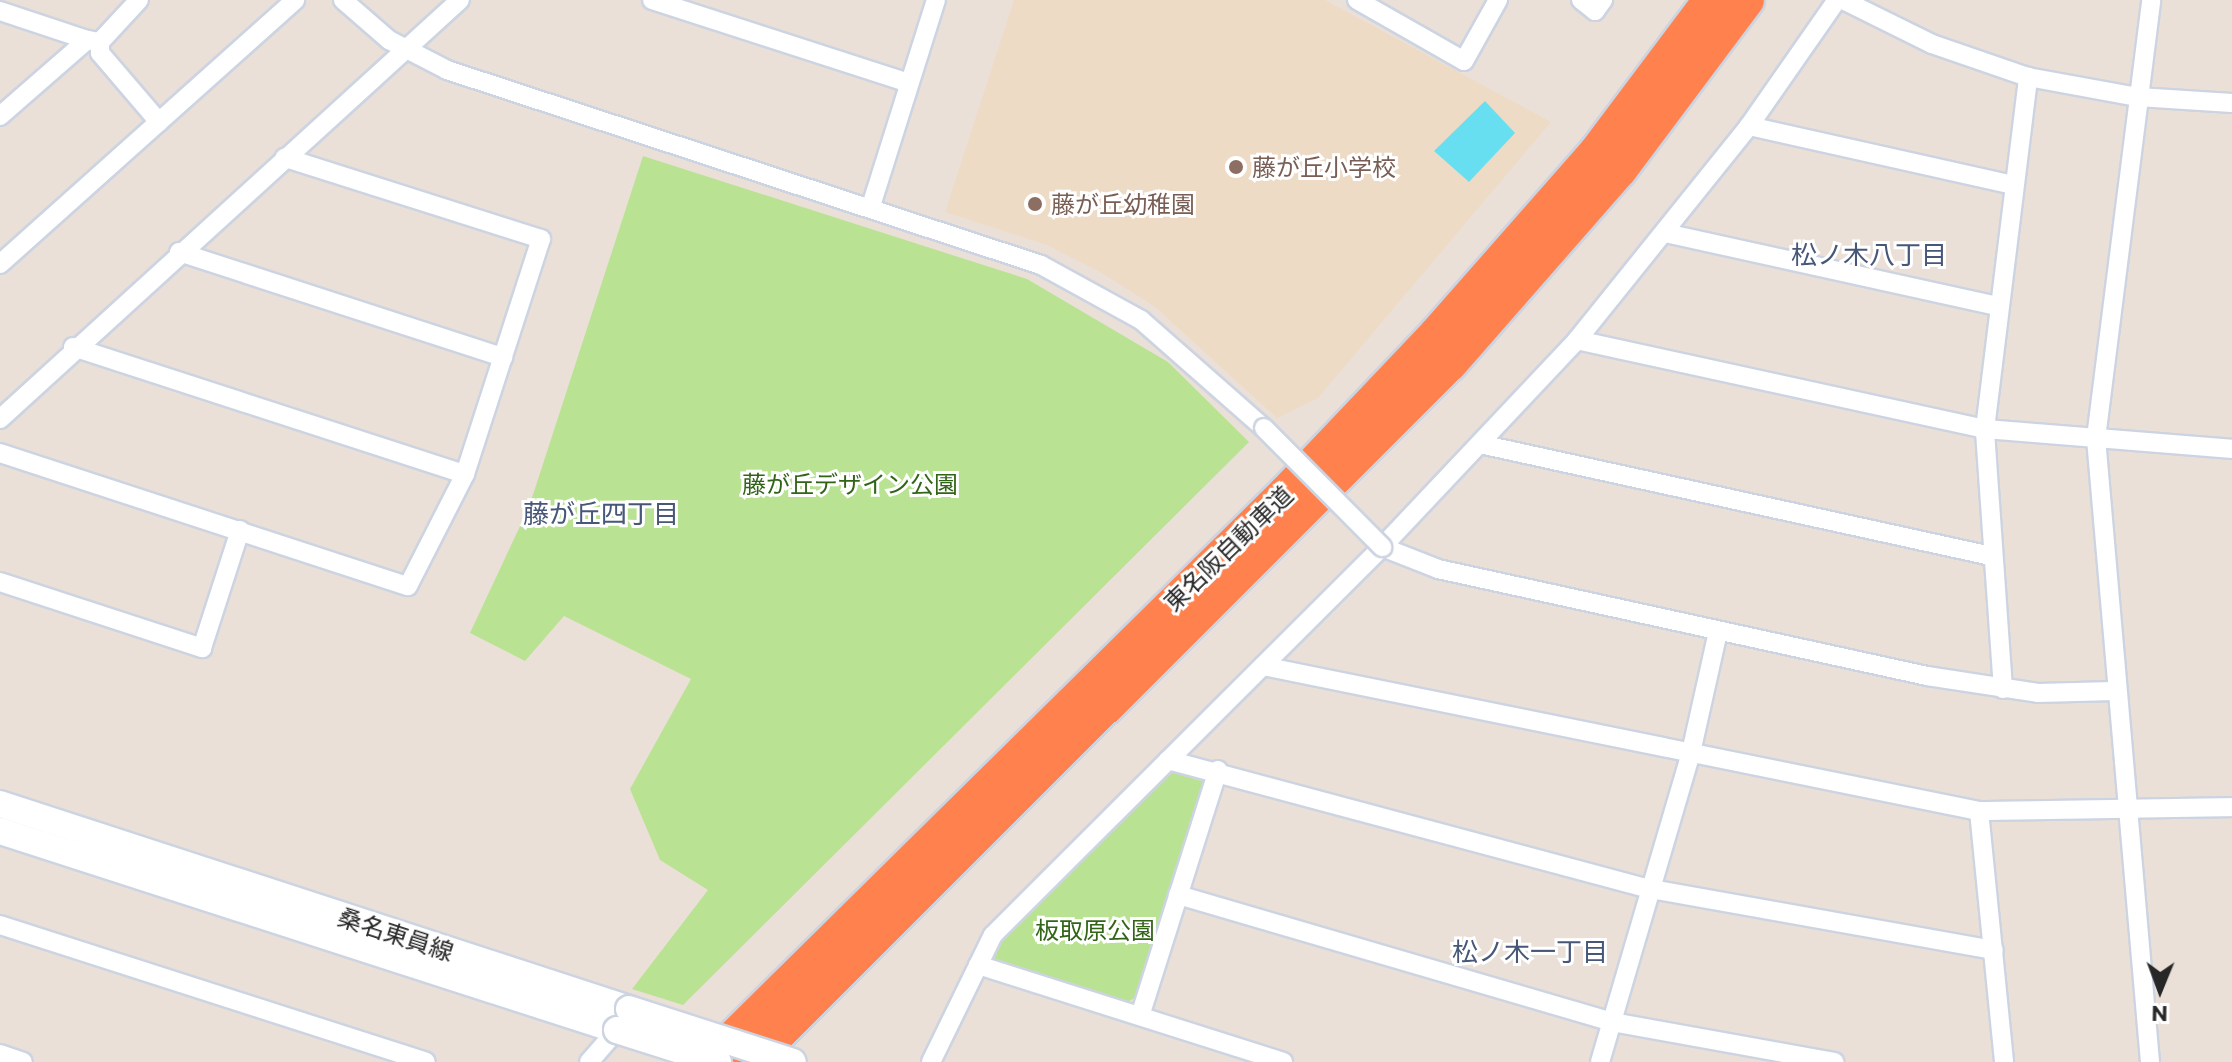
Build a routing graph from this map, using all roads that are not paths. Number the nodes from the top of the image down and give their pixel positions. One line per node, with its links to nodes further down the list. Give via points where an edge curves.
1 (139, 0): 16 (street)
2 (295, 0): 23 (street)
3 (343, 0): 17 (street)
4 (460, 0): 17 (street)
5 (652, 0): 19 (street)
6 (936, 0): 19 (street)
7 (1357, 0): 8 (street, via 1464,61)
8 (1498, 0)
9 (1581, 0): 10 (street, via 1595,11)
10 (1603, 0)
11 (1710, 0): 70 (highway, 東名阪自動車道, via 1596,152 1436,334)
12 (1747, 0): 72 (highway, 東名阪自動車道, via 1620,170 1450,364)
13 (1840, 0): 18 (street, via 1932,44); 24 (street)
14 (2151, 0): 20 (street)
15 (0, 11): 16 (street)
16 (93, 41): 22 (street); 23 (street)
17 (405, 50): 25 (street); 27 (street, via 466,78)
18 (2028, 77): 20 (street); 26 (street)
19 (909, 83): 27 (street)
20 (2138, 97): 21 (street); 37 (street)
21 (2232, 103)
22 (0, 116)
23 (159, 122): 30 (street)
24 (1749, 126): 26 (street); 28 (street)
25 (285, 158): 29 (street); 34 (street, via 541,239)
26 (2014, 185): 31 (street)
27 (871, 206): 43 (street, bridge, via 1041,265 1110,300 1191,359)
28 (1665, 233): 31 (street); 32 (street)
29 (179, 252): 33 (street); 34 (street)
30 (0, 264)
31 (1998, 306): 36 (street)
32 (1577, 340): 36 (street); 38 (street)
33 (73, 347): 35 (street); 41 (street)
34 (503, 357): 41 (street)
35 (0, 419)
36 (1985, 429): 37 (street); 44 (street)
37 (2096, 438): 39 (street); 49 (street)
38 (1480, 444): 43 (street); 44 (street)
39 (2232, 449)
40 (0, 453): 42 (street)
41 (465, 474): 42 (street, via 408,586)
42 (240, 530): 45 (street, via 202,648)
43 (1382, 547): 46 (street, via 1438,569); 47 (street)
44 (1991, 556): 48 (street)
45 (0, 582)
46 (1718, 632): 48 (street); 50 (street)
47 (1263, 666): 50 (street); 51 (street)
48 (2003, 689): 49 (street)
49 (2114, 691): 55 (street)
50 (1690, 757): 56 (street); 58 (street)
51 (1168, 760): 52 (street); 62 (street, via 993,935)
52 (1218, 770): 58 (street); 59 (street)
53 (0, 804): 64 (main road, 桑名東員線)
54 (2232, 807): 55 (street)
55 (2126, 809): 56 (street); 79 (street)
56 (1979, 811): 61 (street)
57 (0, 831): 64 (main road, 桑名東員線)
58 (1651, 889): 61 (street); 65 (street)
59 (1178, 895): 63 (street); 65 (street)
60 (0, 925): 68 (street)
61 (1994, 950): 78 (street)
62 (978, 965): 63 (street); 74 (street)
63 (1140, 1016): 75 (street)
64 (623, 1020): 69 (street); 71 (main road, 桑名東員線, bridge); 73 (main road, 桑名東員線, bridge)
65 (1612, 1022): 76 (street); 77 (street)
66 (0, 1054): 67 (street)
67 (23, 1062)
68 (426, 1062)
69 (589, 1062)
70 (708, 1062)
71 (718, 1062)
72 (750, 1062)
73 (793, 1062)
74 (931, 1062)
75 (1283, 1062)
76 (1600, 1062)
77 (1834, 1062)
78 (2004, 1062)
79 (2150, 1062)

